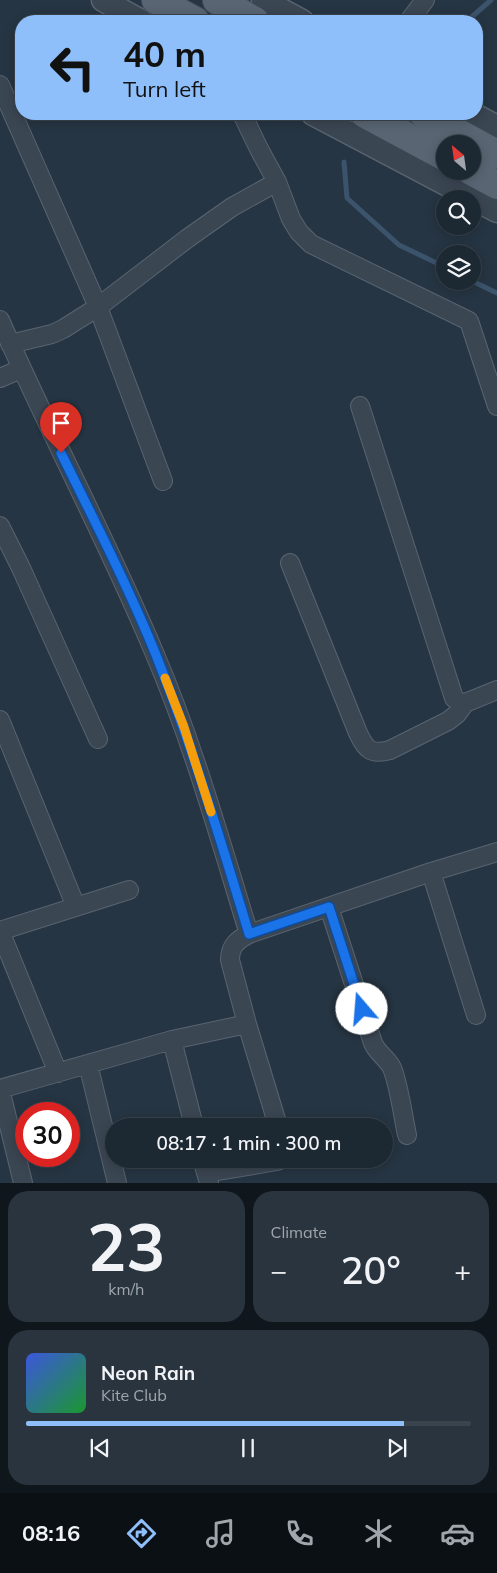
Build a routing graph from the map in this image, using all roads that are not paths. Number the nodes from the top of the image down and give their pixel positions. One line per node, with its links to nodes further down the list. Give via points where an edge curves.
1 (103, 0): 6 (street)
2 (156, 0): 7 (main road)
3 (216, 0): 8 (main road)
4 (263, 0): 9 (street)
5 (425, 0): 10 (street)
6 (130, 15)
7 (184, 15)
8 (244, 15)
9 (291, 15)
10 (414, 15)
11 (0, 85): 12 (street)
12 (15, 119)
13 (483, 119): 19 (street)
14 (15, 120): 26 (street)
15 (245, 120): 23 (street)
16 (324, 120): 25 (street)
17 (376, 120): 20 (main road)
18 (435, 120): 21 (main road)
19 (497, 127)
20 (436, 152)
21 (497, 154)
22 (481, 176): 24 (main road)
23 (277, 182): 26 (street, via 232,207); 31 (street, via 291,219 311,244 469,322)
24 (497, 185)
25 (497, 211)
26 (98, 307): 28 (street); 32 (street)
27 (0, 320): 28 (street)
28 (16, 358): 29 (street); 45 (street, via 155,654 184,727)
29 (0, 378)
30 (360, 406): 36 (street, via 452,693 457,701)
31 (497, 406)
32 (163, 481)
33 (0, 526): 38 (street)
34 (290, 563): 36 (street, via 358,733 372,752 390,750 448,721)
35 (497, 690): 36 (street)
36 (465, 703)
37 (0, 720): 42 (street)
38 (98, 739)
39 (497, 852): 40 (street)
40 (431, 872): 43 (street); 46 (street)
41 (129, 890): 42 (street)
42 (76, 907): 44 (street)
43 (329, 907): 45 (street); 54 (street, via 373,1043 389,1063 394,1076)
44 (0, 931): 50 (street)
45 (249, 934): 47 (street, via 232,946 230,952)
46 (476, 1015)
47 (246, 1024): 48 (street); 53 (street)
48 (172, 1040): 49 (street); 52 (street)
49 (88, 1064): 50 (street); 58 (street)
50 (58, 1073): 51 (street)
51 (0, 1089): 57 (street)
52 (192, 1118)
53 (275, 1118)
54 (407, 1135)
55 (232, 1168): 56 (street)
56 (206, 1172)
57 (23, 1183)
58 (117, 1183)

